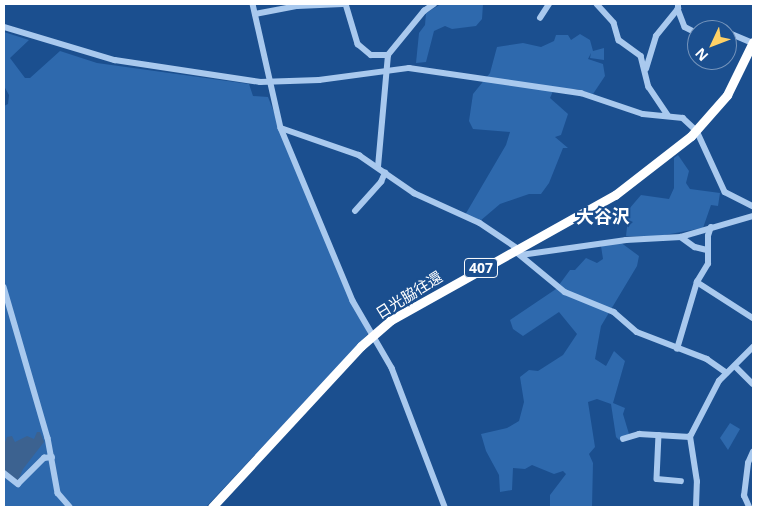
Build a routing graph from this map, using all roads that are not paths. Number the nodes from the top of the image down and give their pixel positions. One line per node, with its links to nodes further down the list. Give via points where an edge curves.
1 (253, 4): 9 (street)
2 (342, 4): 9 (street, via 297,6)
3 (346, 4): 15 (street, via 358,44 371,55)
4 (434, 4): 8 (street)
5 (549, 4): 10 (street)
6 (597, 4): 17 (street, via 614,23 619,40 638,52)
7 (678, 6): 12 (street); 17 (street, via 656,36)
8 (423, 7): 15 (street)
9 (255, 14): 18 (street)
10 (540, 18)
11 (4, 27): 18 (street, via 115,60)
12 (687, 28)
13 (737, 36): 14 (street)
14 (753, 42): 21 (highway, 日光脇往還 / 407, via 727,95)
15 (388, 55): 16 (street)
16 (385, 70): 18 (street, via 319,80); 19 (street, via 429,69 581,93 643,114); 22 (street)
17 (646, 72): 19 (street, via 649,87)
18 (270, 82): 20 (street)
19 (668, 115): 21 (street, via 683,118)
20 (281, 128): 22 (street, via 359,155); 34 (street, via 353,301)
21 (697, 131): 24 (street, via 725,192); 30 (highway, 日光脇往還 / 407, via 628,186)
22 (378, 168): 23 (street)
23 (384, 173): 25 (street, via 381,182); 30 (street, via 414,193 480,224)
24 (753, 206)
25 (355, 211)
26 (753, 216): 27 (street)
27 (711, 228): 28 (street); 29 (street)
28 (681, 237): 29 (street, via 695,247); 30 (street)
29 (707, 250): 31 (street, via 708,264)
30 (517, 251): 34 (highway, 日光脇往還 / 407, via 428,298); 36 (street, via 565,292 614,312 637,332)
31 (697, 282): 33 (street); 36 (street)
32 (4, 287): 44 (street)
33 (753, 318)
34 (374, 334): 48 (highway, 日光脇往還 / 407); 49 (street, via 392,368)
35 (753, 348): 37 (street)
36 (677, 349): 38 (street, via 707,359)
37 (735, 366): 38 (street); 39 (street)
38 (727, 373): 41 (street, via 719,381)
39 (753, 384)
40 (659, 435): 41 (street); 42 (street, via 639,434); 46 (street, via 657,479)
41 (690, 437): 50 (street, via 697,482)
42 (623, 439)
43 (753, 452): 51 (street, via 748,463 744,496)
44 (52, 457): 45 (street, via 44,458 18,484); 47 (street, via 58,493)
45 (4, 473)
46 (681, 481)
47 (70, 507)
48 (212, 507)
49 (445, 507)
50 (696, 507)
51 (749, 507)

